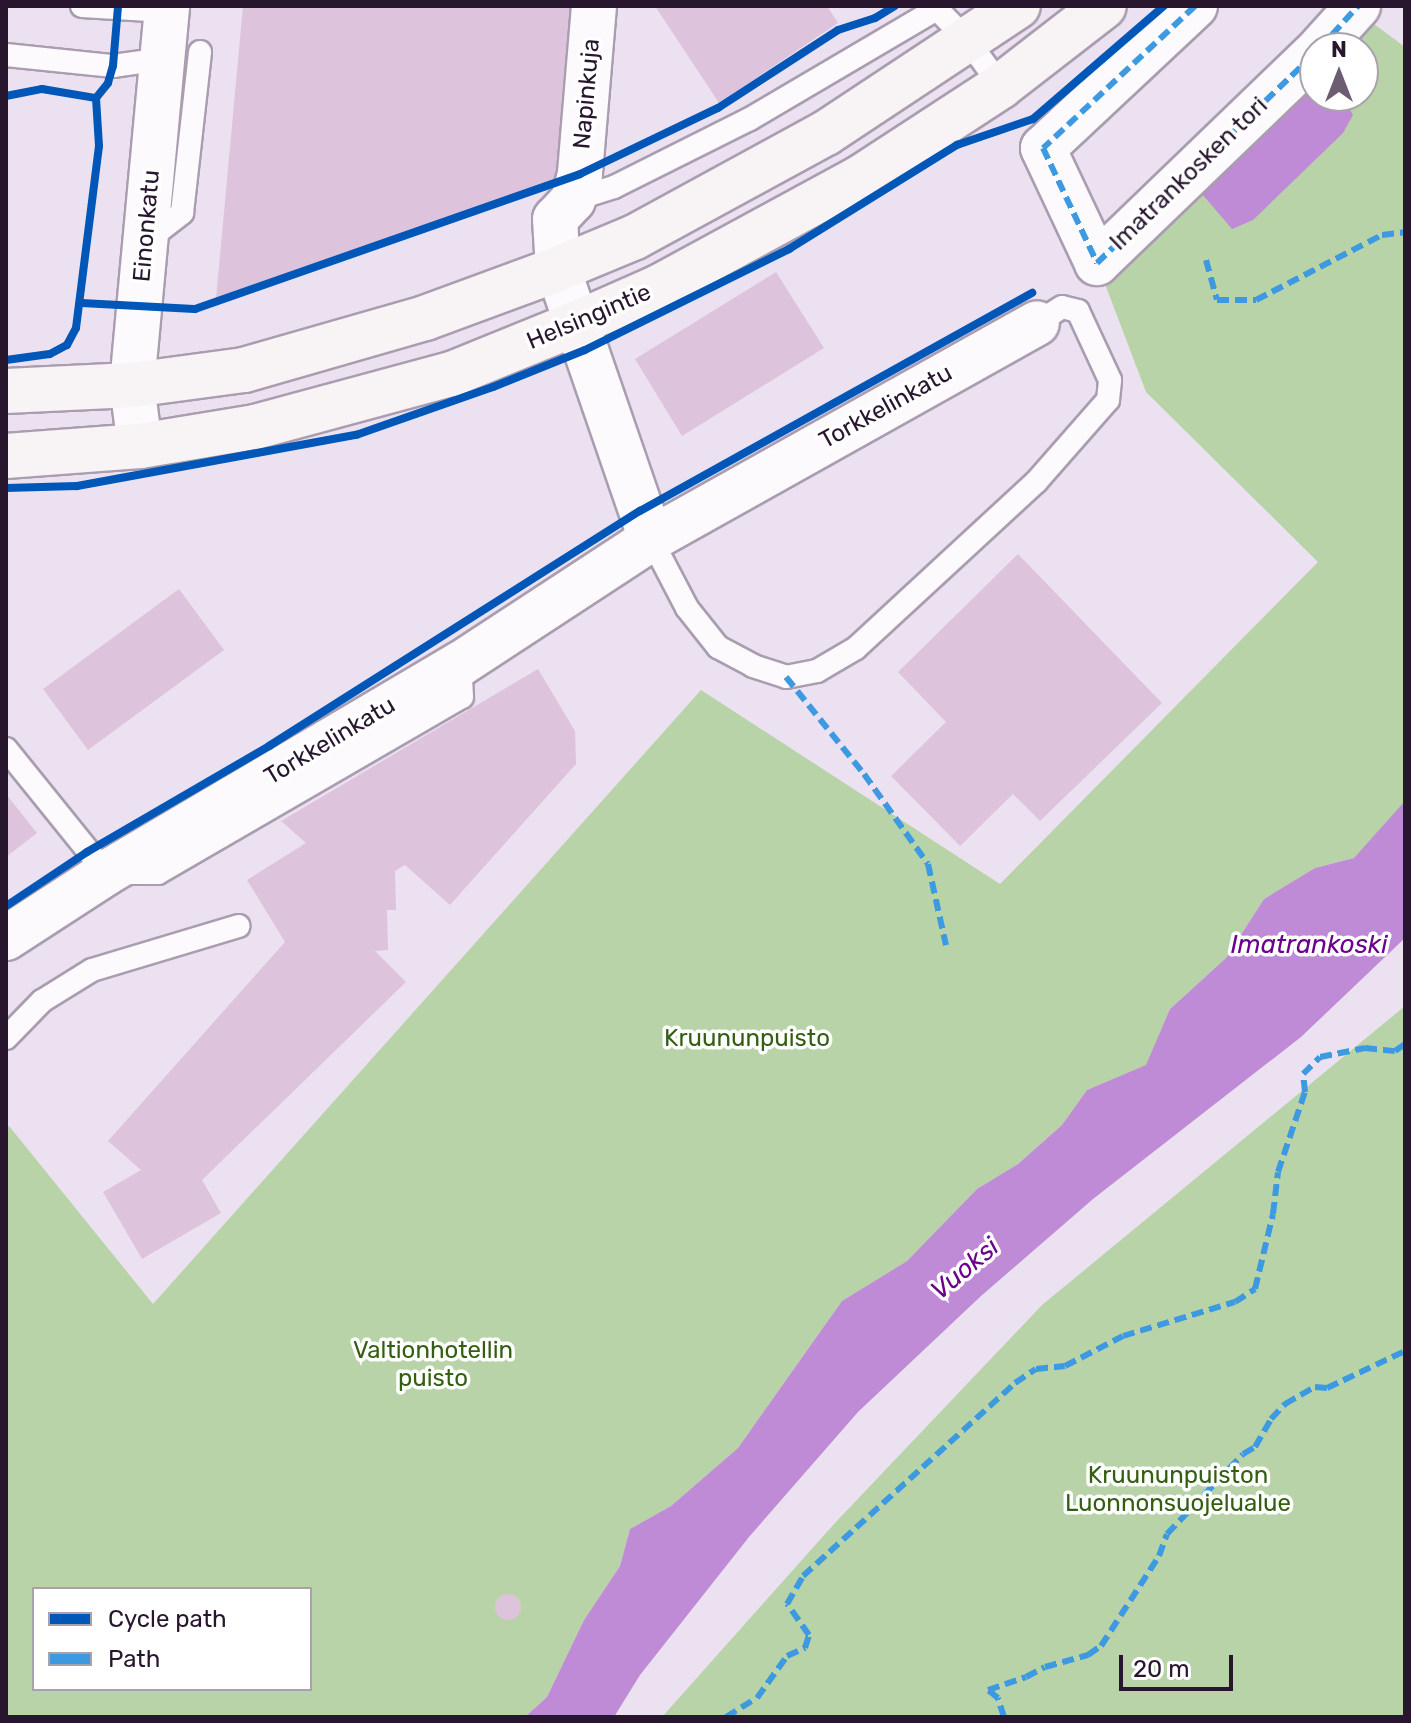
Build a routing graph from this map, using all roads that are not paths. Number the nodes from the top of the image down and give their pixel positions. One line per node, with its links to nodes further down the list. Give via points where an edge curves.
1 (82, 6): 8 (lane)
2 (594, 6): 15 (street, Napinkuja, via 580,174)
3 (1018, 6): 10 (main road)
4 (1104, 6): 14 (main road, Helsingintie)
5 (1195, 6): 13 (street, Imatrankosken tori, via 1043,148 1097,263)
6 (1358, 6): 9 (street)
7 (936, 7): 10 (lane); 15 (lane, via 750,119 614,187)
8 (166, 9): 12 (street, Einonkatu)
9 (1334, 32)
10 (968, 41): 14 (lane); 16 (main road, via 747,178 635,237)
11 (6, 55): 12 (lane, via 113,66)
12 (181, 56): 19 (street, Einonkatu, via 145,242)
13 (1299, 68)
14 (1001, 86): 18 (main road, Helsingintie, via 773,228)
15 (573, 200): 16 (street, Napinkuja, via 555,219)
16 (558, 269): 18 (street); 19 (main road, via 425,318 244,370)
17 (1037, 323): 23 (street, Torkkelinkatu); 23 (lane, via 1062,307 1078,311 1110,380 1108,400 1036,482 856,648 817,671 786,677 718,647 687,608)
18 (575, 324): 21 (main road, Helsingintie, via 389,394 255,427); 23 (street)
19 (132, 385): 20 (main road); 21 (street, Einonkatu)
20 (6, 391)
21 (140, 446): 22 (main road, Helsingintie)
22 (6, 456)
23 (651, 539): 25 (street, Torkkelinkatu, via 460,664)
24 (6, 749): 25 (lane)
25 (106, 873): 27 (street, Torkkelinkatu)
26 (239, 926): 28 (lane, via 92,970 42,1001)
27 (6, 938)
28 (6, 1038)

